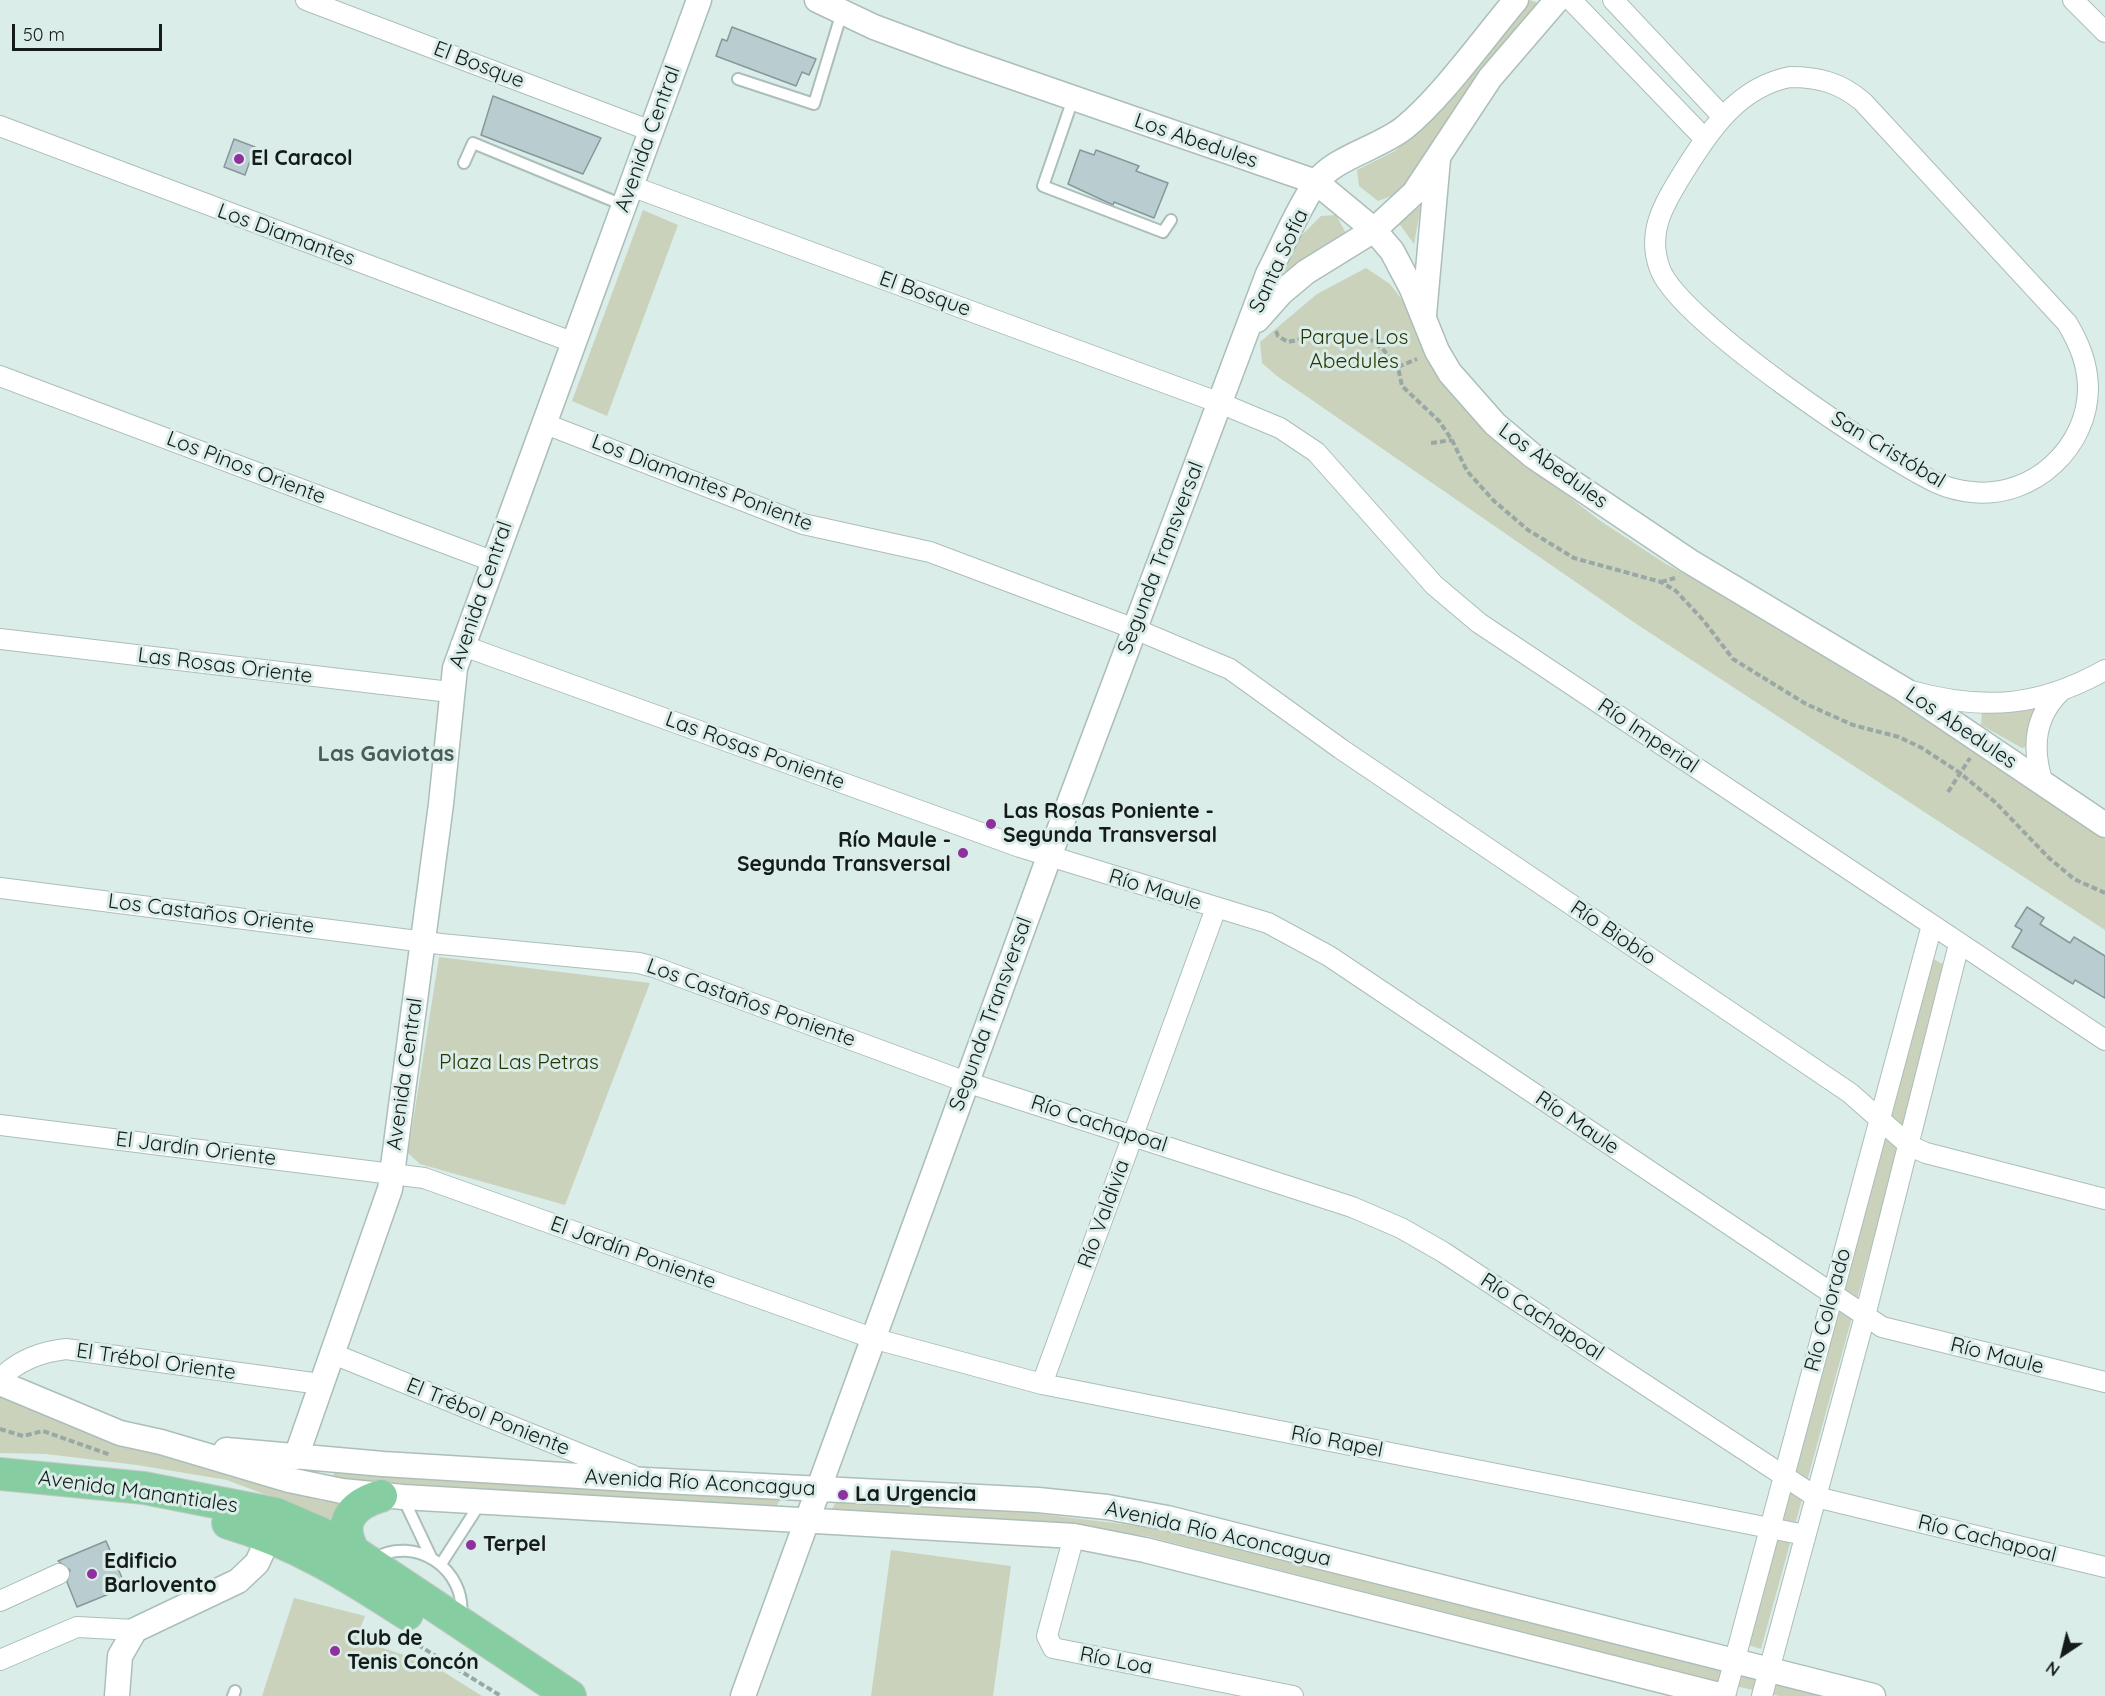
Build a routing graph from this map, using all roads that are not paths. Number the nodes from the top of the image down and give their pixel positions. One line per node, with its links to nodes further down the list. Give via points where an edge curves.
1 (306, 0): 15 (street, El Bosque)
2 (699, 0): 15 (street, Avenida Central)
3 (817, 0): 9 (street, Los Abedules)
4 (1516, 0): 19 (street, Santa Sofía, via 1405,127 1340,163)
5 (1557, 0): 17 (street, Santa Sofía, via 1490,78)
6 (1571, 0): 16 (street)
7 (1613, 0): 13 (street)
8 (2073, 0): 10 (street)
9 (842, 12): 11 (lane, via 813,104); 12 (street, Los Abedules)
10 (2105, 32)
11 (738, 79)
12 (1073, 99): 19 (street, Los Abedules); 21 (lane, via 1043,186 1163,232)
13 (1723, 117): 16 (street, San Cristóbal); 16 (street, San Cristóbal, via 1760,85 1790,77 1821,79 1851,92 1863,102 2044,297 2076,338 2083,354 2088,388 2082,422 2065,452 2040,476 2008,489 1973,492 1939,484 1819,409 1674,294 1660,270 1656,225 1663,203)
14 (0, 126): 25 (street, Los Diamantes)
15 (651, 131): 20 (street, Avenida Central)
16 (1704, 138)
17 (1438, 158): 22 (street, Santa Sofía, via 1414,193); 23 (street)
18 (464, 164): 20 (lane, via 473,143)
19 (1316, 182): 22 (street, Los Abedules); 24 (street, Santa Sofía, via 1268,274)
20 (627, 195): 25 (street, Avenida Central); 27 (street, El Bosque)
21 (1171, 220)
22 (1374, 230): 23 (street, Los Abedules, via 1392,251); 24 (street, Santa Sofía, via 1306,272)
23 (1424, 315): 34 (street, Los Abedules, via 1450,373 1495,424 1533,456 1689,561)
24 (1246, 334): 27 (street, Segunda Transversal)
25 (572, 342): 28 (street, Avenida Central)
26 (0, 376): 29 (street, Los Pinos Oriente)
27 (1220, 403): 30 (street, Segunda Transversal); 42 (street, Río Imperial, via 1280,428 1316,452 1434,585 1479,623)
28 (543, 423): 29 (street, Avenida Central); 30 (street, Los Diamantes Poniente, via 803,524 930,552)
29 (492, 561): 32 (street, Avenida Central)
30 (1135, 629): 39 (street, Segunda Transversal); 47 (street, Río Biobío, via 1230,669 1341,749 1850,1093)
31 (0, 639): 35 (street, Las Rosas Oriente)
32 (461, 645): 35 (street, Avenida Central); 39 (street, Las Rosas Poniente)
33 (2105, 670): 36 (street)
34 (1903, 689): 36 (street, via 1988,703 2031,701); 37 (street, Los Abedules)
35 (450, 692): 43 (street, Avenida Central, via 441,804)
36 (2060, 692): 37 (street, Los Abedules, via 2041,720 2036,740 2036,760)
37 (2043, 783): 38 (street, Los Abedules)
38 (2105, 825)
39 (1049, 857): 41 (street, Río Maule); 46 (street, Segunda Transversal)
40 (0, 888): 43 (street, Los Castaños Oriente)
41 (1216, 908): 49 (street, Río Valdivia); 53 (street, Río Maule, via 1268,923 1329,956)
42 (1932, 925): 44 (street, Río Imperial); 47 (street, Río Colorado)
43 (423, 940): 46 (street, Los Castaños Poniente, via 639,963); 51 (street, Avenida Central)
44 (1959, 944): 45 (street, Río Imperial); 50 (street, Río Colorado)
45 (2105, 1040)
46 (966, 1082): 49 (street, Río Cachapoal); 55 (street, Segunda Transversal)
47 (1878, 1120): 50 (street, Río Biobío); 53 (street, Río Colorado)
48 (0, 1125): 51 (street, El Jardín Oriente)
49 (1133, 1134): 61 (street, Río Valdivia); 65 (street, Río Cachapoal, via 1352,1207 1401,1228)
50 (1910, 1146): 52 (street, Río Biobío); 54 (street, Río Colorado)
51 (391, 1174): 55 (street, El Jardín Poniente, via 424,1178); 56 (street, Avenida Central, via 390,1190)
52 (2105, 1199)
53 (1832, 1294): 54 (street, Río Maule); 65 (street, Río Colorado)
54 (1865, 1317): 58 (street, Río Maule, via 1882,1327); 70 (street, Río Colorado)
55 (872, 1338): 61 (street, Río Rapel); 68 (street, Segunda Transversal)
56 (331, 1353): 60 (street, Avenida Central); 66 (street, El Trébol Poniente)
57 (0, 1378): 60 (street, El Trébol Oriente, via 26,1359 66,1349)
58 (2105, 1382)
59 (0, 1383): 62 (street, via 96,1424)
60 (320, 1384): 63 (street, Avenida Central)
61 (1042, 1384): 74 (street, Río Rapel)
62 (161, 1442): 63 (street, Avenida Río Aconcagua); 69 (street, Avenida Río Aconcagua, via 289,1480)
63 (296, 1457): 66 (street, Avenida Río Aconcagua)
64 (0, 1474): 73 (main road, Avenida Manantiales, via 144,1488)
65 (1784, 1476): 70 (street, Río Cachapoal); 74 (street, Río Colorado)
66 (645, 1480): 68 (street, Avenida Río Aconcagua)
67 (0, 1482): 73 (main road, Avenida Manantiales)
68 (817, 1490): 72 (street, Segunda Transversal); 86 (street, Avenida Río Aconcagua, via 1038,1500 1147,1514)
69 (392, 1497): 71 (street, Avenida Río Aconcagua); 77 (main road, via 359,1506 347,1521 347,1540); 78 (lane)
70 (1816, 1497): 75 (street, Río Colorado); 80 (street, Río Cachapoal)
71 (481, 1502): 72 (street, Avenida Río Aconcagua); 79 (lane)
72 (806, 1521): 76 (street, Avenida Río Aconcagua); 91 (street, Segunda Transversal)
73 (273, 1525): 77 (main road, via 320,1533); 84 (street, via 257,1563 238,1581); 89 (main road)
74 (1772, 1528): 75 (street, Río Rapel); 86 (street, Río Colorado)
75 (1805, 1535): 87 (street, Río Colorado)
76 (1074, 1536): 92 (street, Río Loa, via 1047,1636 1053,1648); 93 (street, Avenida Río Aconcagua, via 1145,1550)
77 (361, 1557): 78 (lane, via 398,1550); 83 (main road)
78 (431, 1557): 79 (lane)
79 (441, 1564): 83 (lane, via 459,1591)
80 (2105, 1567)
81 (59, 1574): 82 (street)
82 (0, 1601)
83 (460, 1624): 90 (main road)
84 (135, 1630): 85 (street, via 77,1627); 88 (street, via 120,1656)
85 (0, 1660)
86 (1734, 1662): 87 (street, Avenida Río Aconcagua); 93 (street, Río Colorado)
87 (1768, 1671): 94 (street, Río Colorado); 95 (street, Avenida Río Aconcagua)
88 (117, 1696)
89 (538, 1696)
90 (570, 1696)
91 (743, 1696)
92 (1293, 1696)
93 (1724, 1696)
94 (1762, 1696)
95 (1873, 1696)

